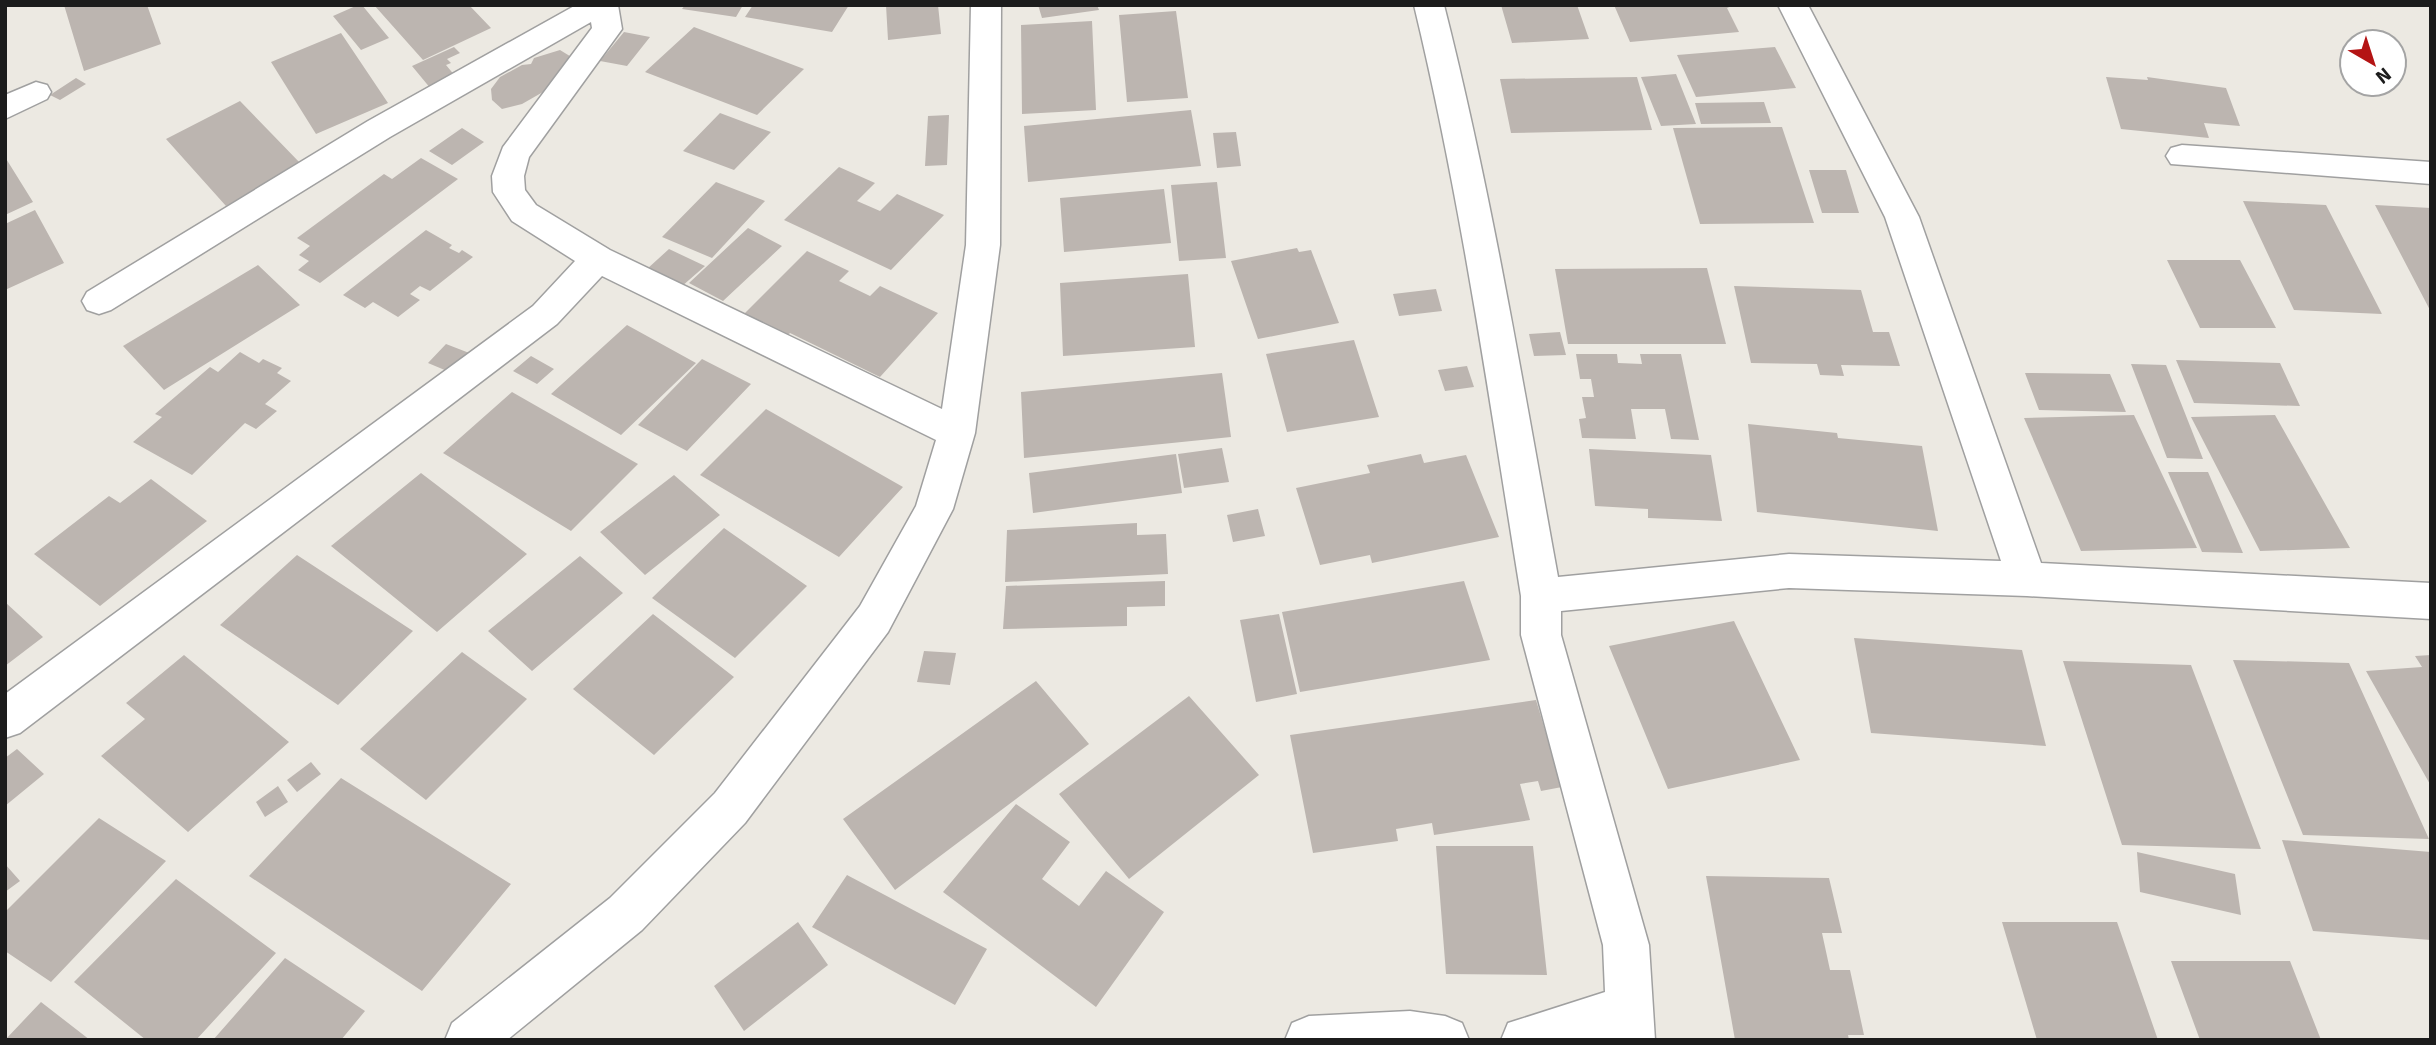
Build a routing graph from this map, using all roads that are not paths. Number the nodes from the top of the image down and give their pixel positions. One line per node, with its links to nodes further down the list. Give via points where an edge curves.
1 (601, 5): 9 (street, via 607,29 514,155 508,176 509,192 524,213); 10 (street, via 379,128)
2 (986, 5): 11 (street, via 983,246)
3 (1429, 5): 13 (street, via 1447,73 1492,309)
4 (1793, 5): 12 (street, via 1902,217)
5 (36, 92): 6 (street)
6 (5, 108)
7 (2182, 156): 8 (street)
8 (2431, 173)
9 (598, 259): 11 (street); 15 (street, via 544,315)
10 (99, 301)
11 (957, 433): 17 (street, via 934,509 874,619 730,808 626,914)
12 (2027, 579): 13 (street, via 1789,571); 14 (street)
13 (1541, 596): 16 (street, via 1541,635 1626,945)
14 (2431, 601)
15 (5, 719)
16 (1630, 1024): 20 (street)
17 (469, 1040)
18 (1309, 1040): 19 (street, via 1410,1035)
19 (1445, 1040)
20 (1525, 1040)

